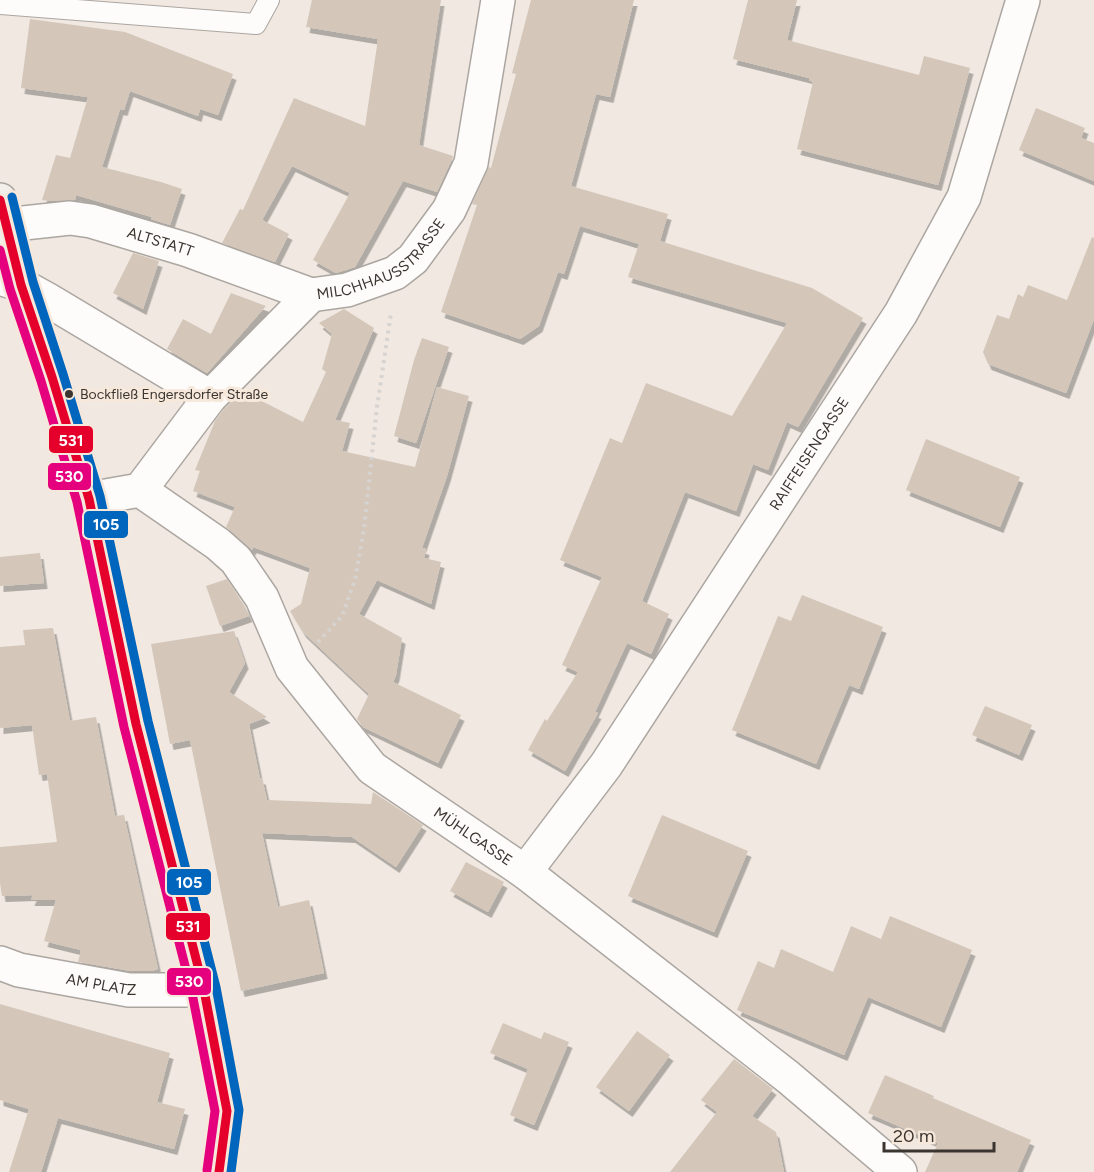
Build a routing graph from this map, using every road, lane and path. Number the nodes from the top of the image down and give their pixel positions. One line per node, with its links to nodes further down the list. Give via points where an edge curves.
1 (269, 0): 4 (lane, via 256,24)
2 (498, 0): 6 (street, MILCHHAUSSTRASSE, via 471,163 450,210 413,260)
3 (1023, 0): 13 (street, RAIFFEISENGASSE, via 964,197 901,313 606,765)
4 (0, 4)
5 (3, 212): 7 (main road); 8 (street, ALTSTATT, via 91,221 188,250)
6 (395, 273): 8 (street, MILCHHAUSSTRASSE, via 347,290); 12 (path, via 355,580 342,616)
7 (11, 282): 9 (street); 11 (main road, via 52,377)
8 (311, 295): 9 (street, MILCHHAUSSTRASSE)
9 (210, 397): 10 (street, MILCHHAUSSTRASSE)
10 (140, 490): 11 (street); 12 (street, MÜHLGASSE, via 236,560 262,598)
11 (89, 499): 15 (main road, via 136,724)
12 (292, 668): 13 (street, MÜHLGASSE, via 372,768)
13 (525, 872): 17 (street, MÜHLGASSE, via 788,1077)
14 (0, 963): 15 (street, AM PLATZ, via 129,990)
15 (204, 990): 16 (main road, via 227,1111)
16 (219, 1172)
17 (900, 1172)

